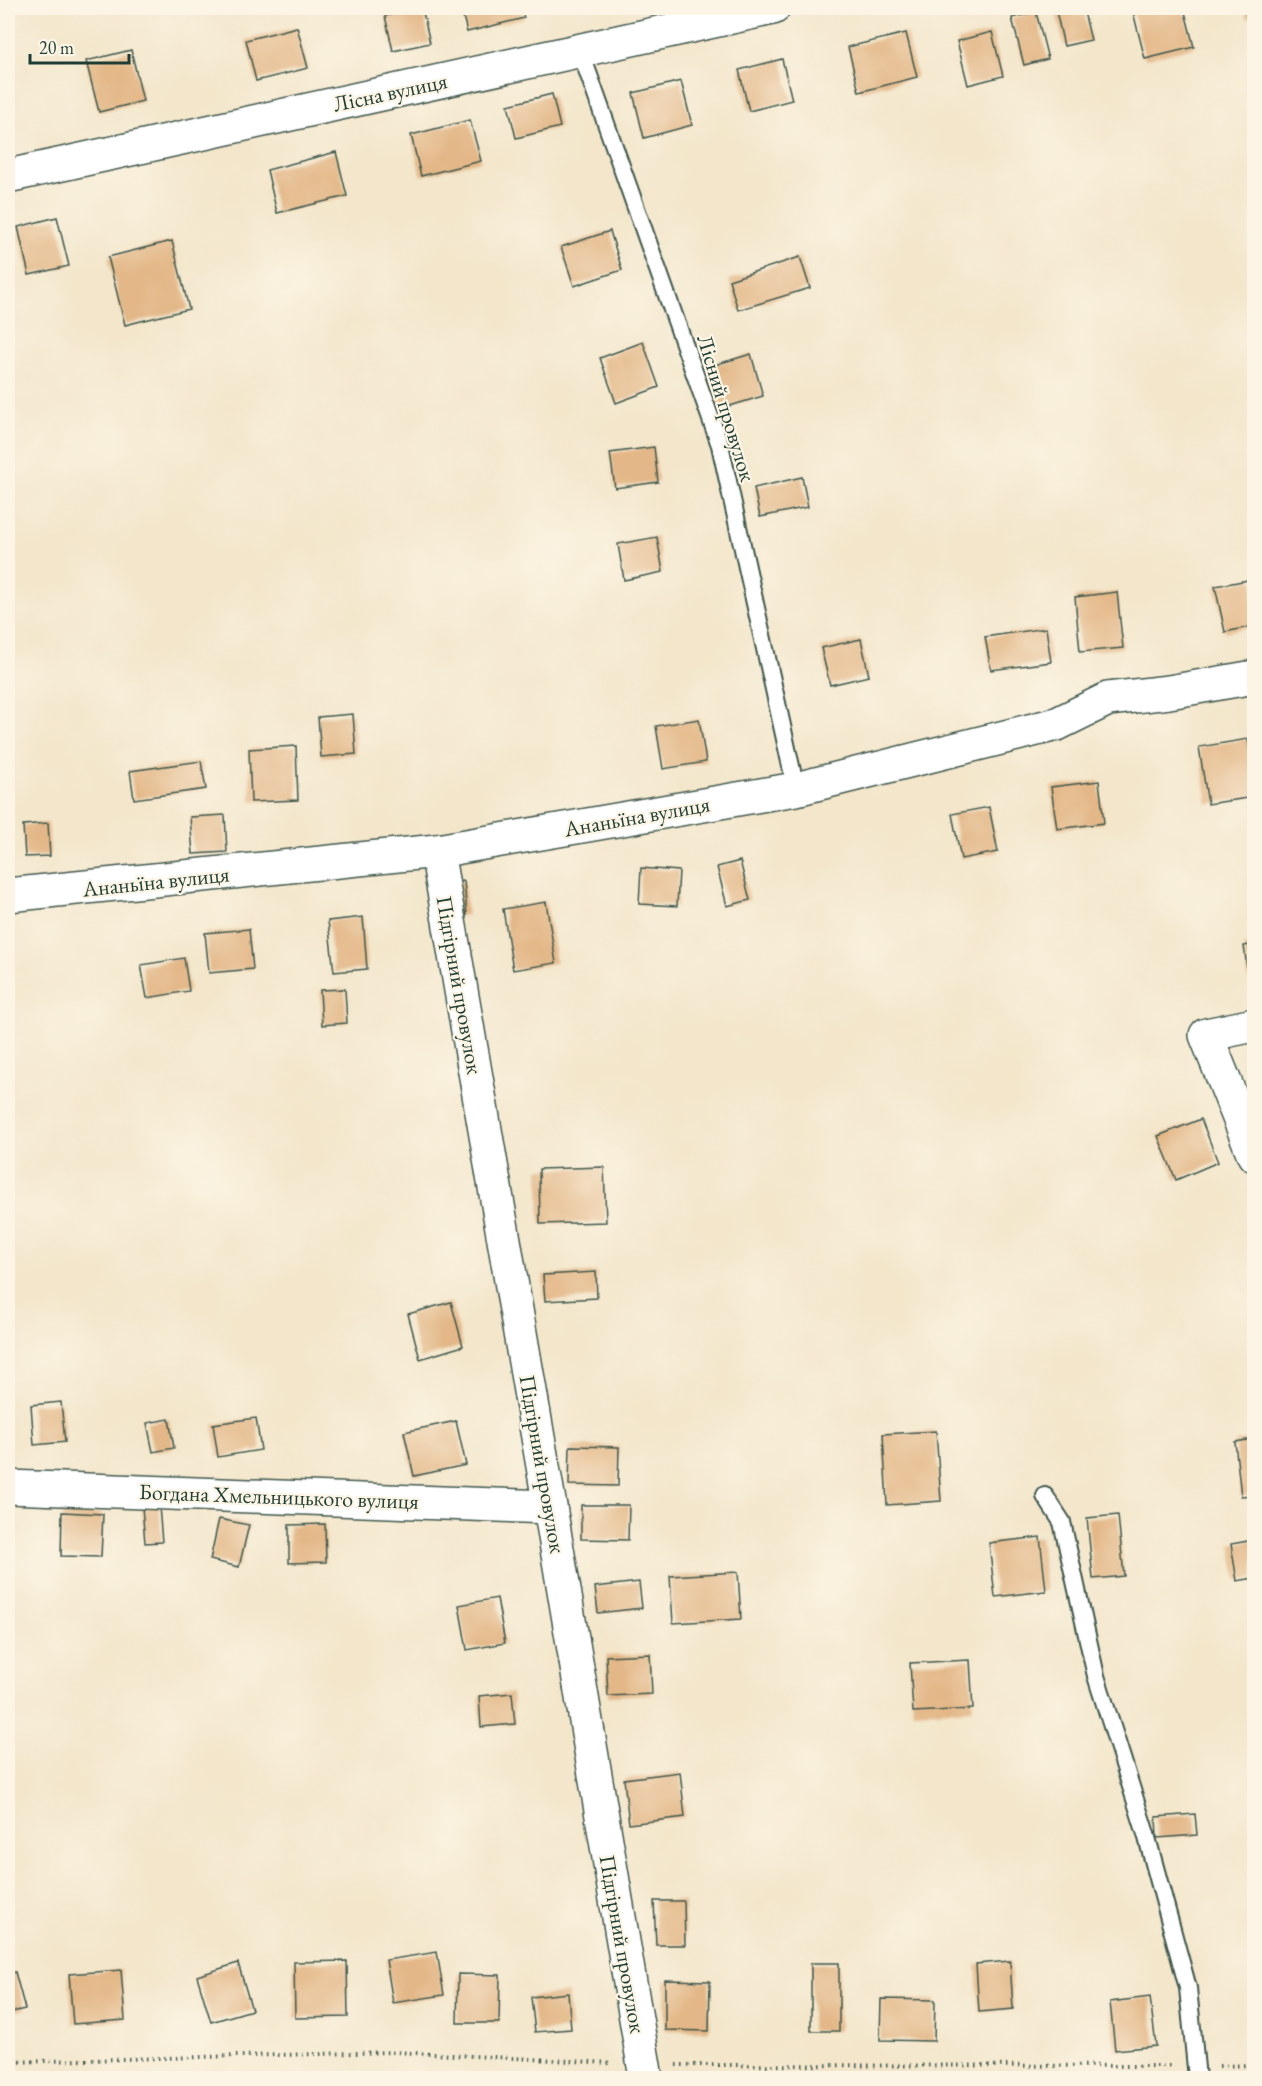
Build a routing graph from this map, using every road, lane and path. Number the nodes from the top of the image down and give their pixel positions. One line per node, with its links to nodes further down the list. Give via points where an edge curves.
1 (773, 8): 2 (street, Лісна вулиця)
2 (580, 50): 3 (street, Лісна вулиця); 5 (lane, Лісний провулок, via 720,445)
3 (8, 176)
4 (1254, 677): 5 (street, Ананьїна вулиця, via 1108,699 1057,724)
5 (796, 789): 6 (street, Ананьїна вулиця)
6 (437, 851): 7 (street, Ананьїна вулиця); 12 (street, Підгірний провулок)
7 (8, 895)
8 (1254, 1025): 9 (street, via 1206,1035)
9 (1254, 1155)
10 (8, 1487): 12 (street, Богдана Хмельницького вулиця)
11 (1046, 1496): 14 (lane, via 1062,1522 1096,1676 1146,1834 1188,1988)
12 (550, 1507): 13 (street, Підгірний провулок)
13 (646, 2079)
14 (1197, 2079)

